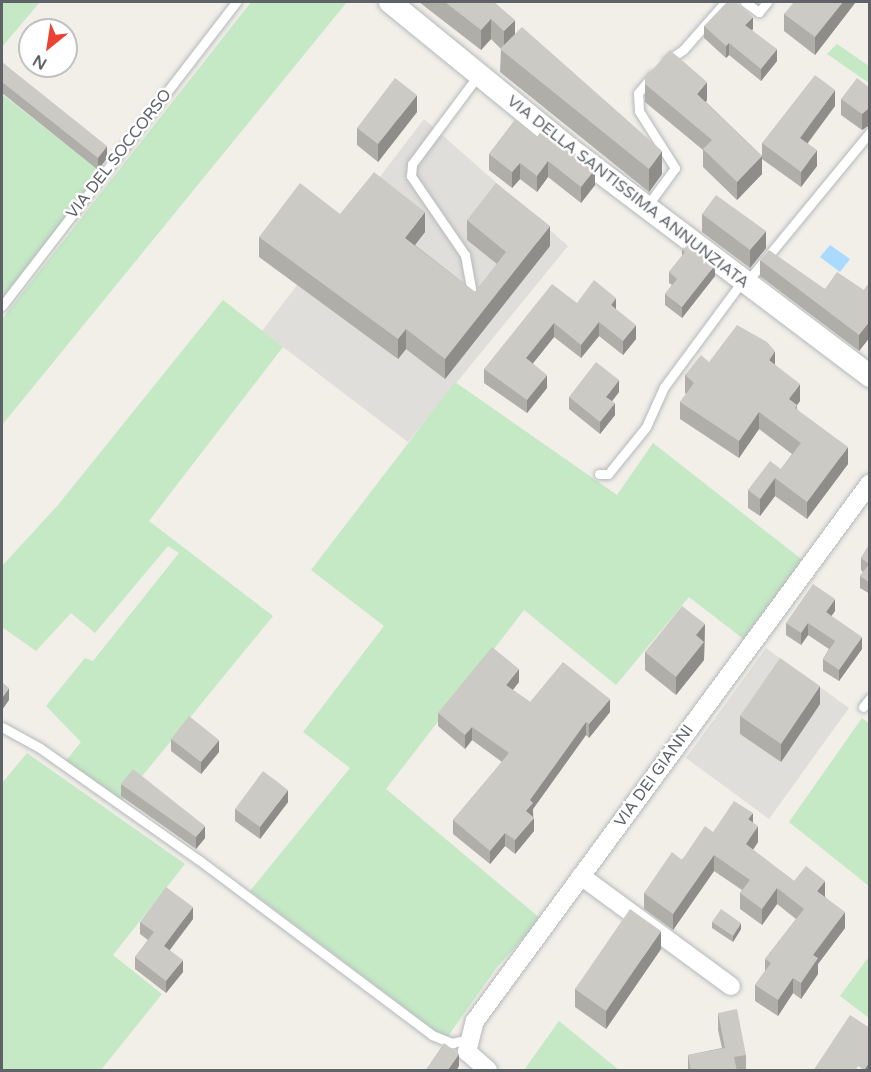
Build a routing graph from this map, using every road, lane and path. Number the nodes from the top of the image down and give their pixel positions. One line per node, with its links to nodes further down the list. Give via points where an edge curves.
1 (236, 2): 11 (lane, VIA DEL SOCCORSO)
2 (390, 2): 6 (street, VIA DELLA SANTISSIMA ANNUNZIATA)
3 (725, 2): 8 (lane, via 638,93 645,124 675,168)
4 (745, 2): 5 (lane, via 759,12)
5 (767, 2)
6 (479, 74): 8 (street, VIA DELLA SANTISSIMA ANNUNZIATA); 10 (lane, via 412,164 411,176 465,255)
7 (870, 132): 9 (lane)
8 (647, 207): 9 (street, VIA DELLA SANTISSIMA ANNUNZIATA)
9 (743, 284): 12 (street, VIA DELLA SANTISSIMA ANNUNZIATA); 13 (lane, via 664,387 646,427 608,474)
10 (473, 299)
11 (2, 306)
12 (870, 376)
13 (599, 474)
14 (870, 483): 18 (street, VIA DEI GIANNI)
15 (870, 698): 16 (lane)
16 (863, 707)
17 (2, 727): 20 (lane, via 40,748 199,860 432,1035 452,1043)
18 (581, 876): 19 (street); 20 (street, VIA DEI GIANNI, via 475,1021)
19 (731, 986)
20 (470, 1039): 21 (street, via 467,1052)
21 (488, 1071)

